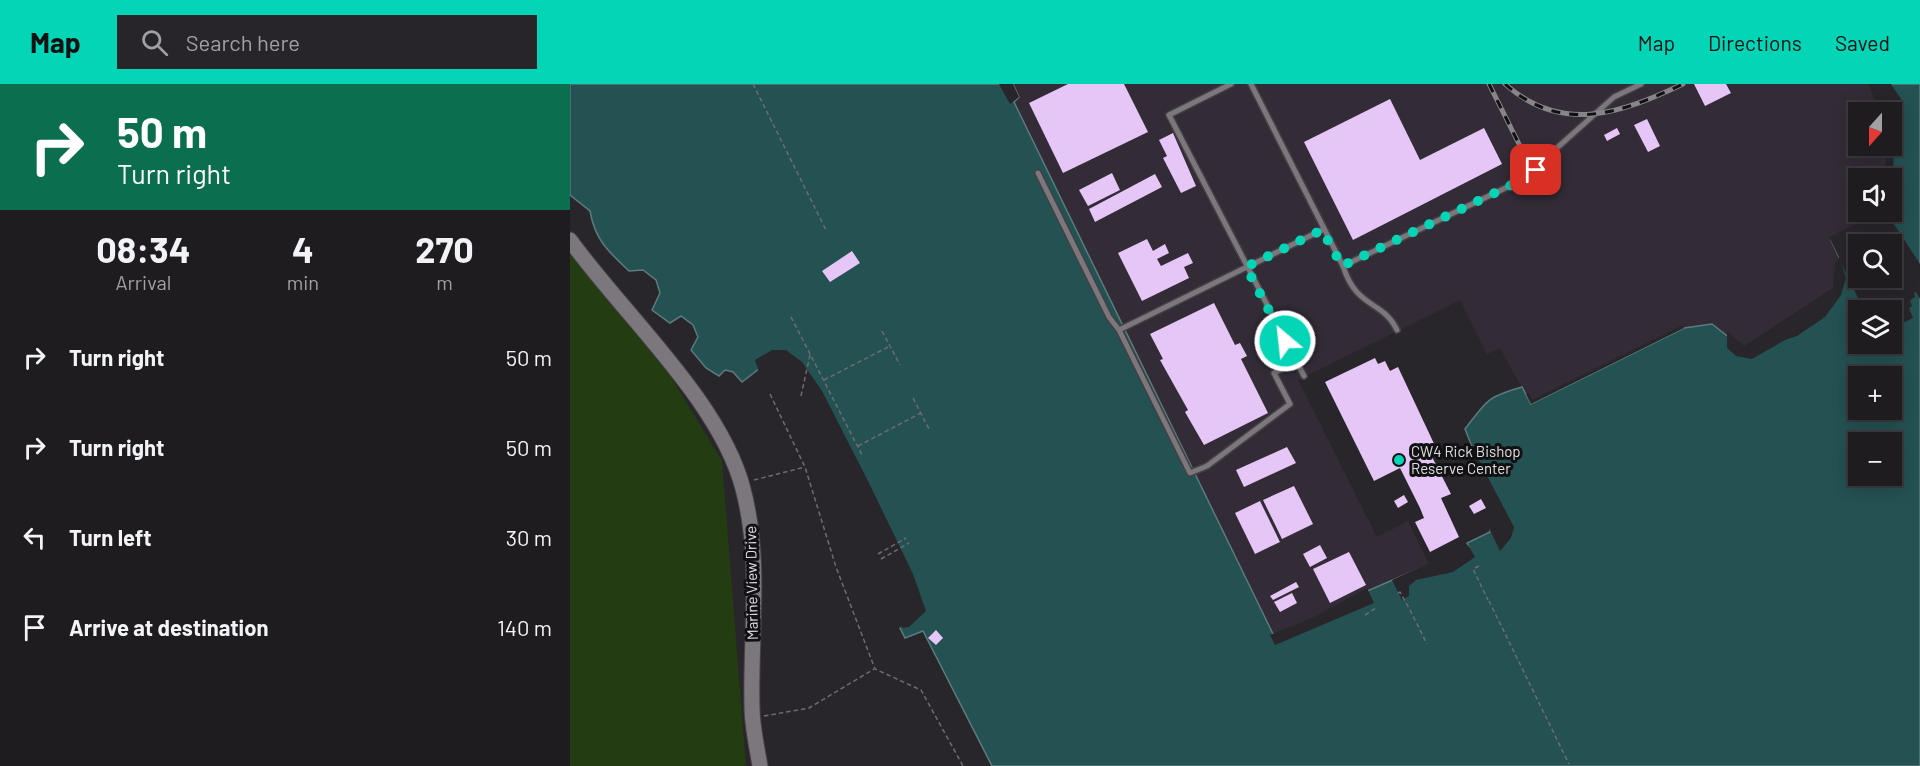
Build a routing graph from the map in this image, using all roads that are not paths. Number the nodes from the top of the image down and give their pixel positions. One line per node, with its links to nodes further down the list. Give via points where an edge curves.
1 (1231, 84): 8 (lane, via 1169,115)
2 (1251, 84): 5 (lane)
3 (1641, 84): 7 (lane, via 1614,97 1520,181)
4 (1038, 173): 9 (lane)
5 (1322, 230): 7 (lane); 8 (lane)
6 (570, 240): 13 (main road, Marine View Drive, via 695,396 722,436 741,483 752,545 753,716)
7 (1342, 266): 10 (lane, via 1357,296 1390,316)
8 (1246, 267): 9 (lane); 11 (lane)
9 (1119, 330): 11 (lane, via 1190,473 1207,466 1290,404 1274,373)
10 (1397, 330)
11 (1296, 361): 12 (lane)
12 (1304, 376)
13 (760, 766)

